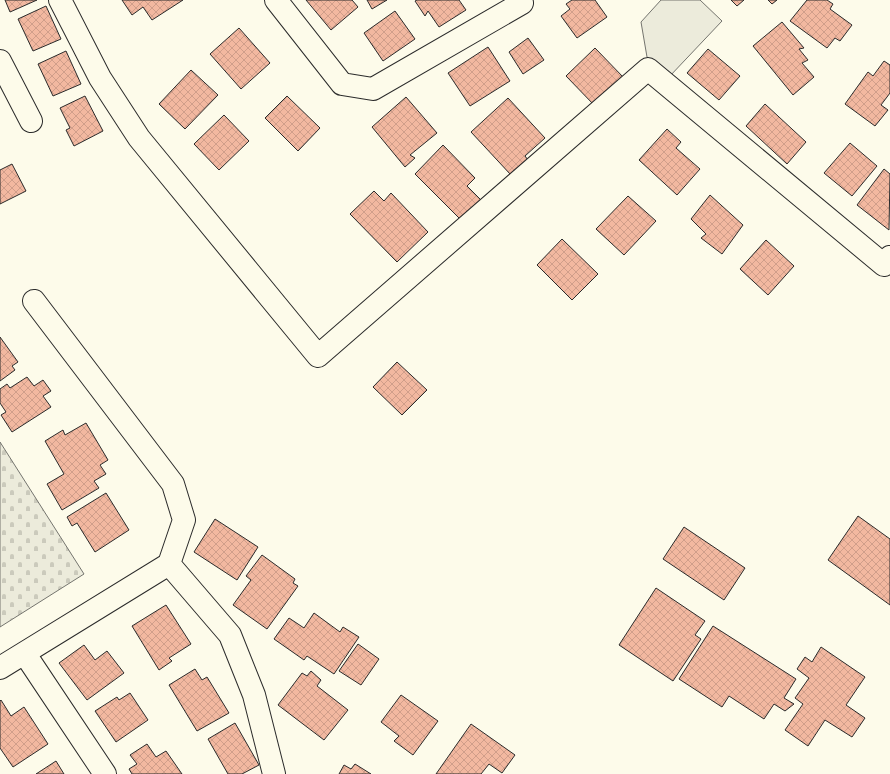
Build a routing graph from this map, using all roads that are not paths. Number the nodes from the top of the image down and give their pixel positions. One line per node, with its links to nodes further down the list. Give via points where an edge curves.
1 (60, 0): 6 (street, via 100,78 140,138 318,356 648,69 884,265)
2 (276, 0): 3 (street, via 342,84 373,89)
3 (522, 3)
4 (0, 61): 5 (street)
5 (31, 121)
6 (890, 257)
7 (34, 301): 8 (street, via 173,484 184,520)
8 (169, 564): 9 (street); 12 (street, via 230,635 254,695)
9 (25, 654): 10 (street); 11 (street)
10 (0, 668)
11 (105, 774)
12 (274, 774)

